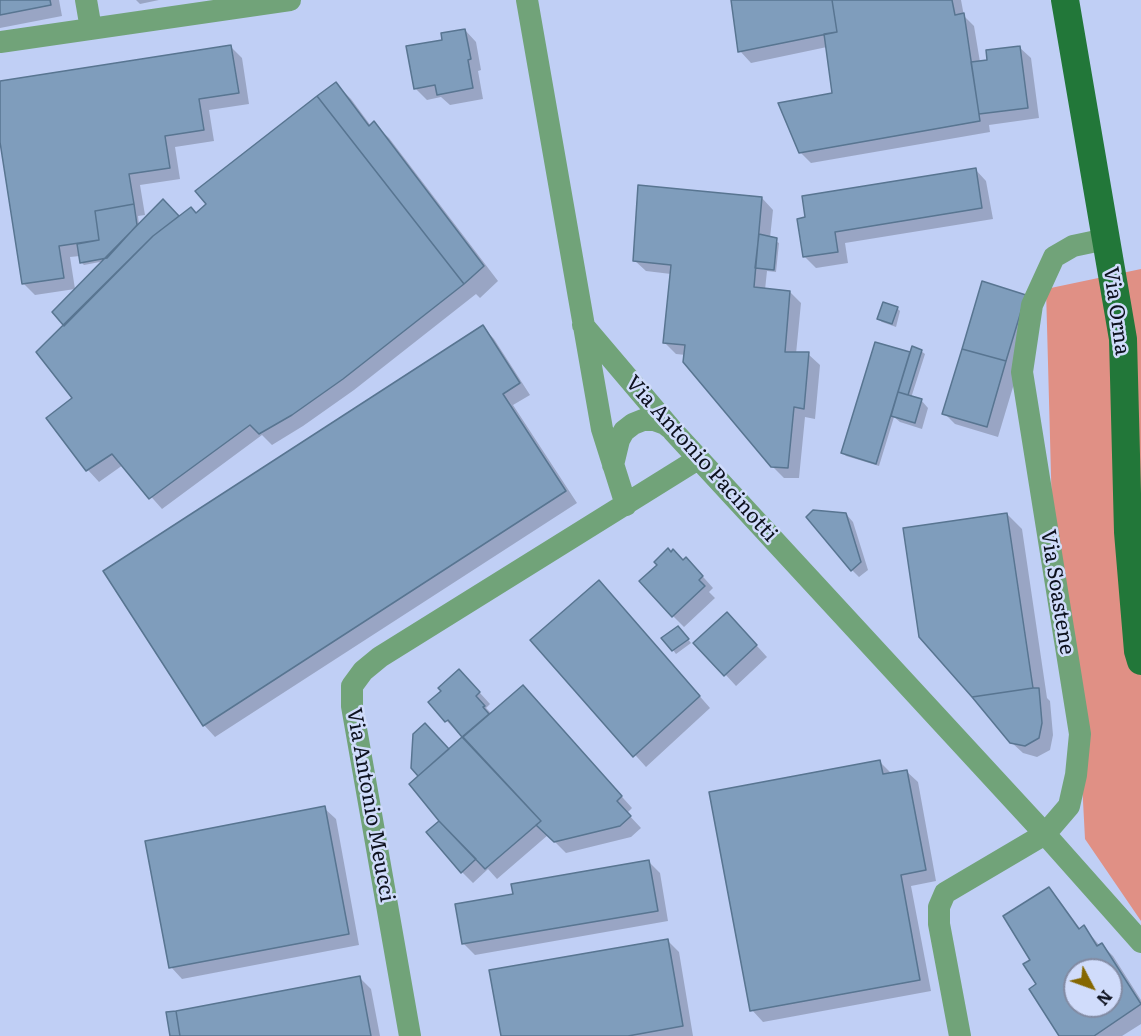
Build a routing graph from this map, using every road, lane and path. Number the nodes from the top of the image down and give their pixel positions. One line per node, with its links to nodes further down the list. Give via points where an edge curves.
1 (86, 0): 5 (street)
2 (290, 0): 5 (street)
3 (527, 0): 8 (street)
4 (1065, 0): 7 (main road, Via Orna)
5 (92, 29): 6 (street)
6 (0, 42)
7 (1106, 239): 13 (main road, Via Orna, via 1123,339 1128,532); 14 (street, Via Soastene, via 1073,246 1054,257 1032,305 1022,372 1080,734 1069,806)
8 (583, 325): 9 (street, Via Antonio Pacinotti); 11 (street, via 602,429)
9 (673, 431): 10 (street, Via Antonio Pacinotti); 11 (street, via 654,420 633,423 619,440)
10 (698, 459): 12 (street, Via Antonio Meucci); 14 (street, Via Antonio Pacinotti)
11 (613, 465): 12 (street)
12 (626, 505): 16 (street, Via Antonio Meucci, via 380,657 363,670 352,686 352,706)
13 (1141, 661)
14 (1045, 834): 15 (street); 17 (street, Via Soastene, via 945,893 939,907)
15 (1141, 942)
16 (410, 1036)
17 (960, 1036)

